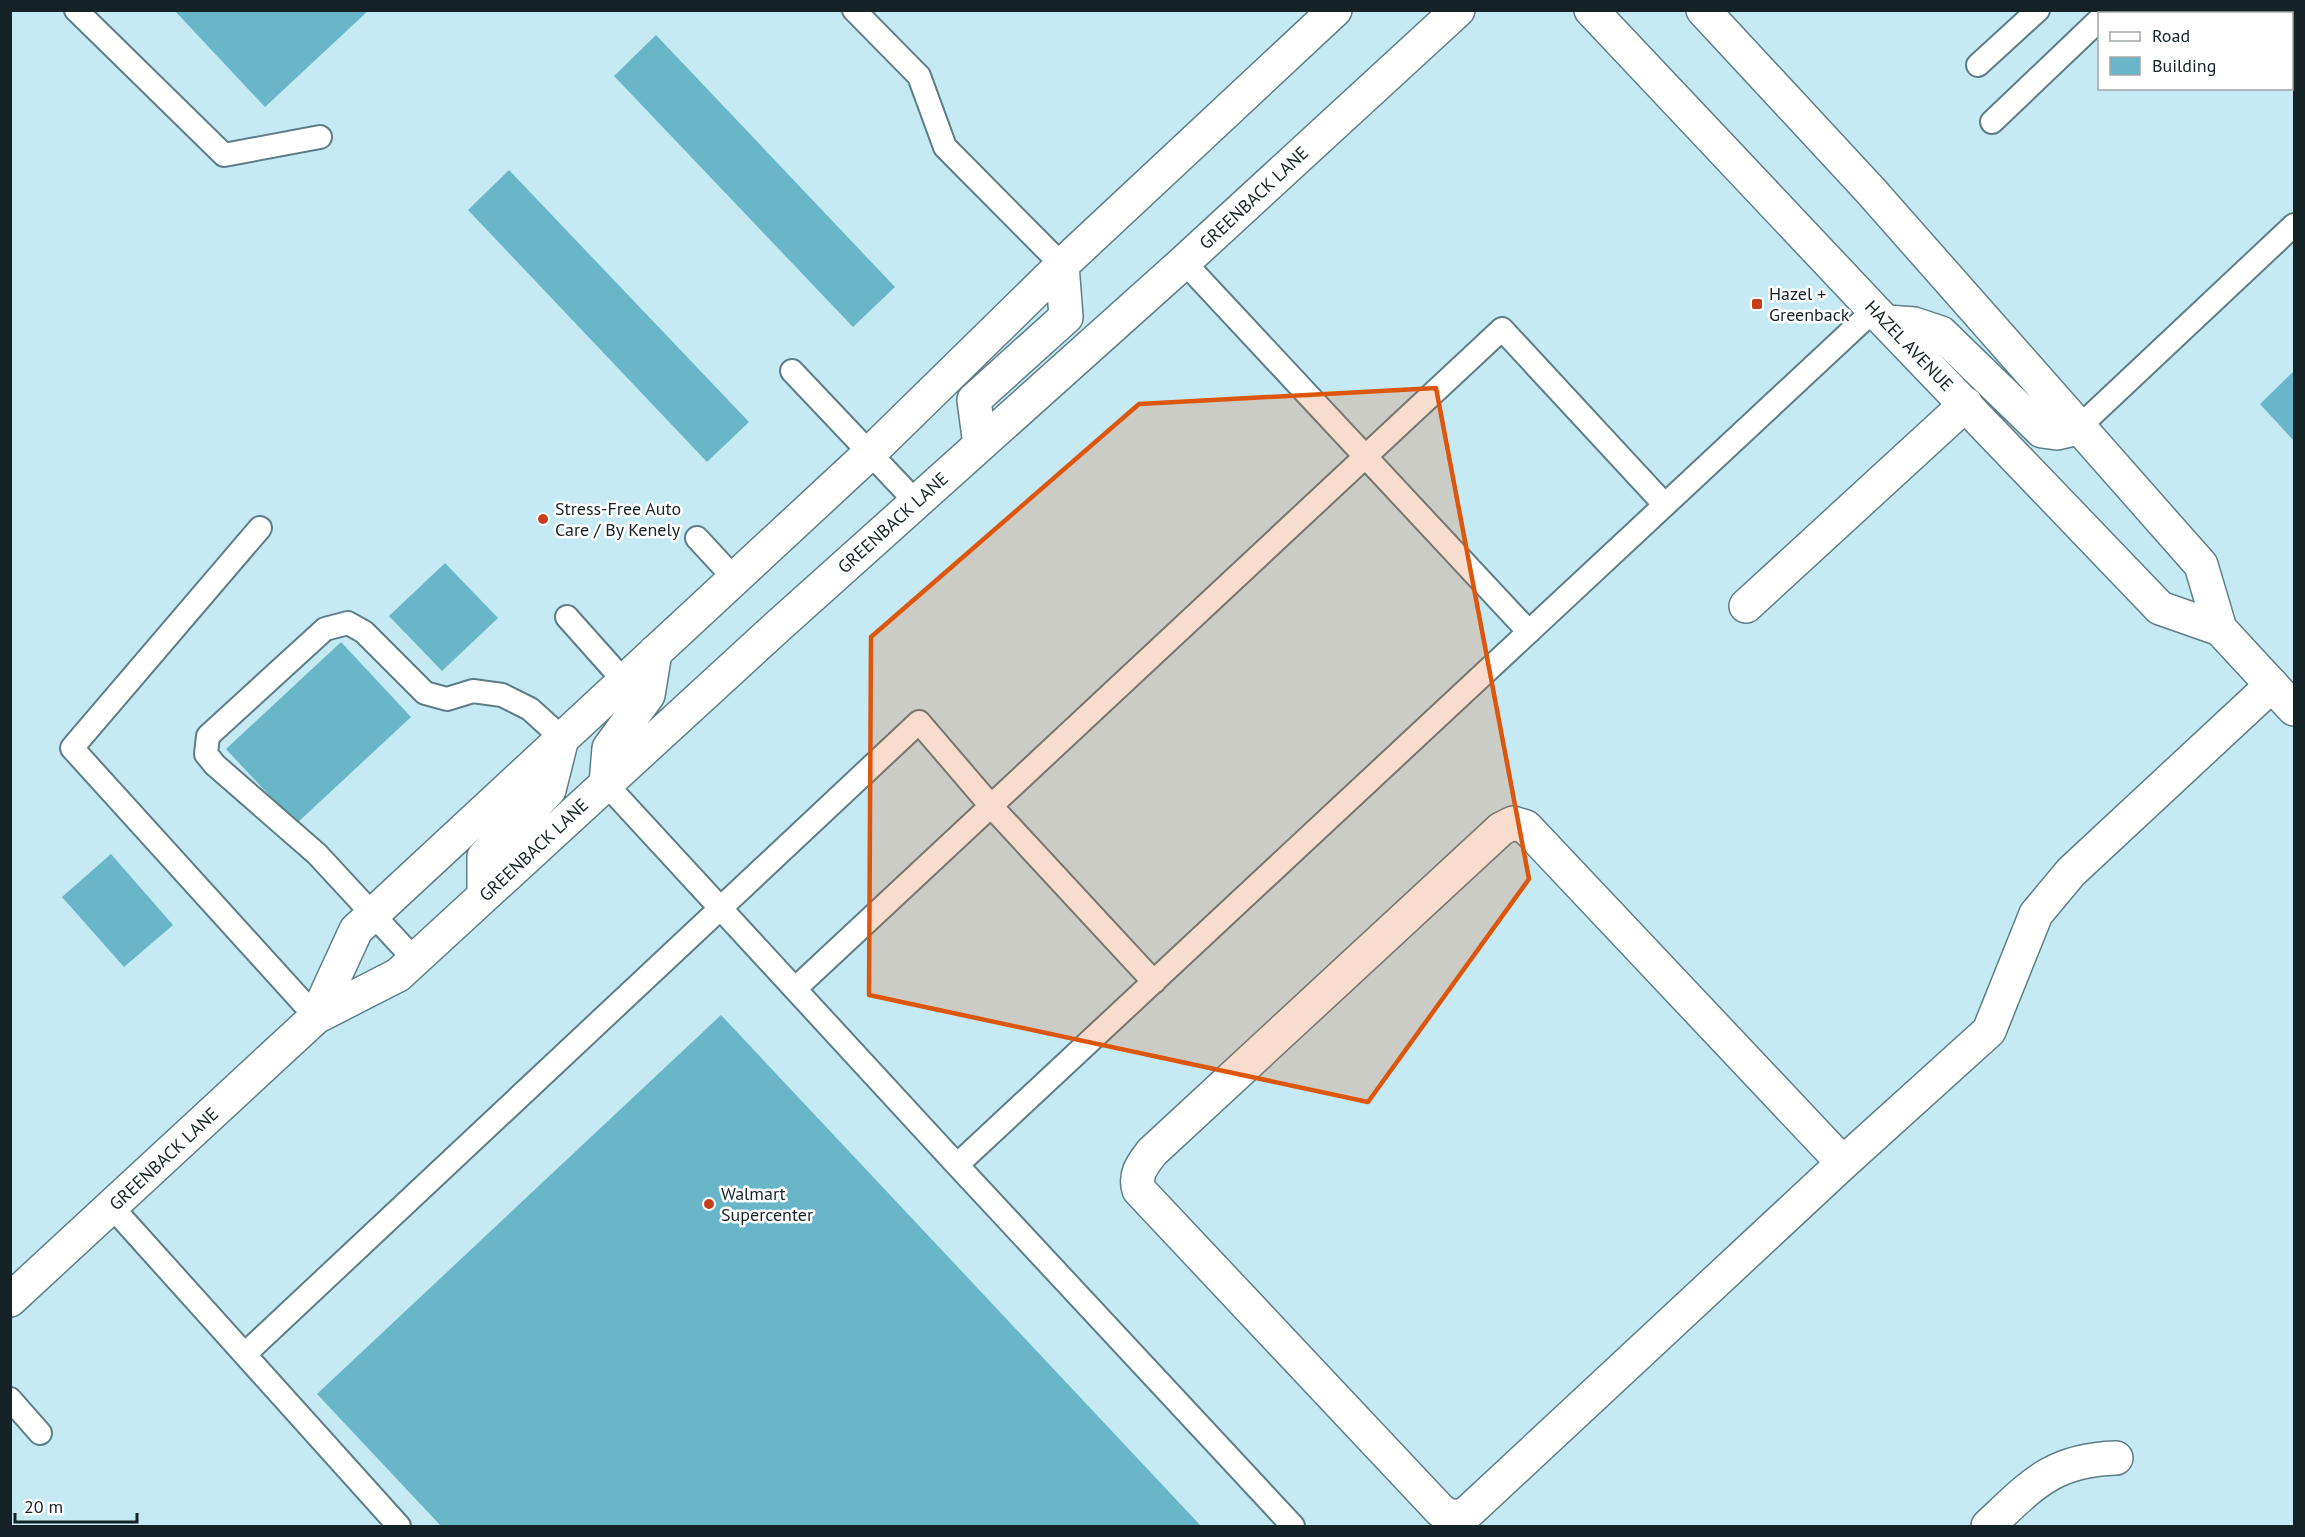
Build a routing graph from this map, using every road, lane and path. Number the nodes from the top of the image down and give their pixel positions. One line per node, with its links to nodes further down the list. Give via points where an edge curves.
1 (76, 10): 11 (lane, via 224,155)
2 (854, 10): 14 (lane, via 919,76 945,147)
3 (1335, 10): 14 (main road, GREENBACK LANE)
4 (1458, 10): 13 (main road, GREENBACK LANE)
5 (1592, 10): 15 (main road, HAZEL AVENUE)
6 (1703, 10): 18 (main road, HAZEL AVENUE, via 1901,225)
7 (2038, 10): 9 (lane)
8 (2098, 21): 10 (lane)
9 (1978, 65)
10 (1992, 122)
11 (320, 137)
12 (2295, 225): 18 (lane)
13 (1185, 262): 19 (main road, GREENBACK LANE); 21 (lane)
14 (1062, 265): 19 (main road, via 1066,317 974,400); 20 (main road, GREENBACK LANE)
15 (1880, 316): 17 (main road, HAZEL AVENUE); 18 (main road, via 1941,333 2042,431 2057,433); 23 (lane)
16 (792, 371): 20 (lane)
17 (1966, 404): 27 (main road); 29 (main road, HAZEL AVENUE, via 2160,608)
18 (2078, 428): 29 (main road, HAZEL AVENUE, via 2201,565)
19 (980, 445): 22 (main road, GREENBACK LANE)
20 (870, 453): 22 (lane); 26 (main road, GREENBACK LANE)
21 (1365, 456): 23 (lane, via 1502,329); 30 (lane); 37 (lane)
22 (917, 503): 36 (main road, GREENBACK LANE)
23 (1665, 505): 30 (lane)
24 (260, 528): 44 (lane, via 72,748)
25 (697, 538): 26 (lane)
26 (734, 578): 31 (main road, GREENBACK LANE)
27 (1746, 606)
28 (567, 617): 32 (lane)
29 (2220, 629): 33 (main road, HAZEL AVENUE)
30 (1529, 632): 42 (lane)
31 (655, 652): 32 (main road, GREENBACK LANE); 36 (main road, via 648,695 609,748)
32 (624, 681): 35 (main road, GREENBACK LANE)
33 (2272, 685): 34 (main road, HAZEL AVENUE); 45 (main road, via 2049,896 2036,914 1989,1031)
34 (2295, 709)
35 (562, 738): 38 (main road, via 549,790 484,857); 40 (main road, GREENBACK LANE); 40 (lane, via 530,709 502,695 473,691 447,699 425,693 364,632 348,624 325,629 219,724 208,736 206,754 317,854)
36 (606, 784): 38 (main road, GREENBACK LANE); 39 (lane)
37 (991, 806): 39 (lane, via 919,722); 42 (lane); 43 (lane)
38 (484, 897): 41 (main road, GREENBACK LANE)
39 (722, 906): 43 (lane); 49 (lane)
40 (373, 914): 41 (lane); 44 (main road, GREENBACK LANE, via 356,930)
41 (415, 960): 44 (main road, GREENBACK LANE, via 398,975)
42 (1154, 982): 46 (lane)
43 (796, 988): 46 (lane)
44 (316, 1017): 47 (main road, GREENBACK LANE)
45 (1843, 1162): 45 (main road, via 1464,1516 1454,1517 1440,1510 1139,1190 1136,1180 1152,1152 1501,829 1513,823 1526,827)
46 (957, 1165): 54 (lane)
47 (112, 1207): 48 (main road, GREENBACK LANE); 49 (lane)
48 (13, 1294)
49 (245, 1354): 53 (lane)
50 (10, 1399): 51 (lane)
51 (40, 1433)
52 (2116, 1458): 55 (main road, via 2085,1459 2057,1468 2031,1486)
53 (399, 1527)
54 (1293, 1527)
55 (1988, 1527)

